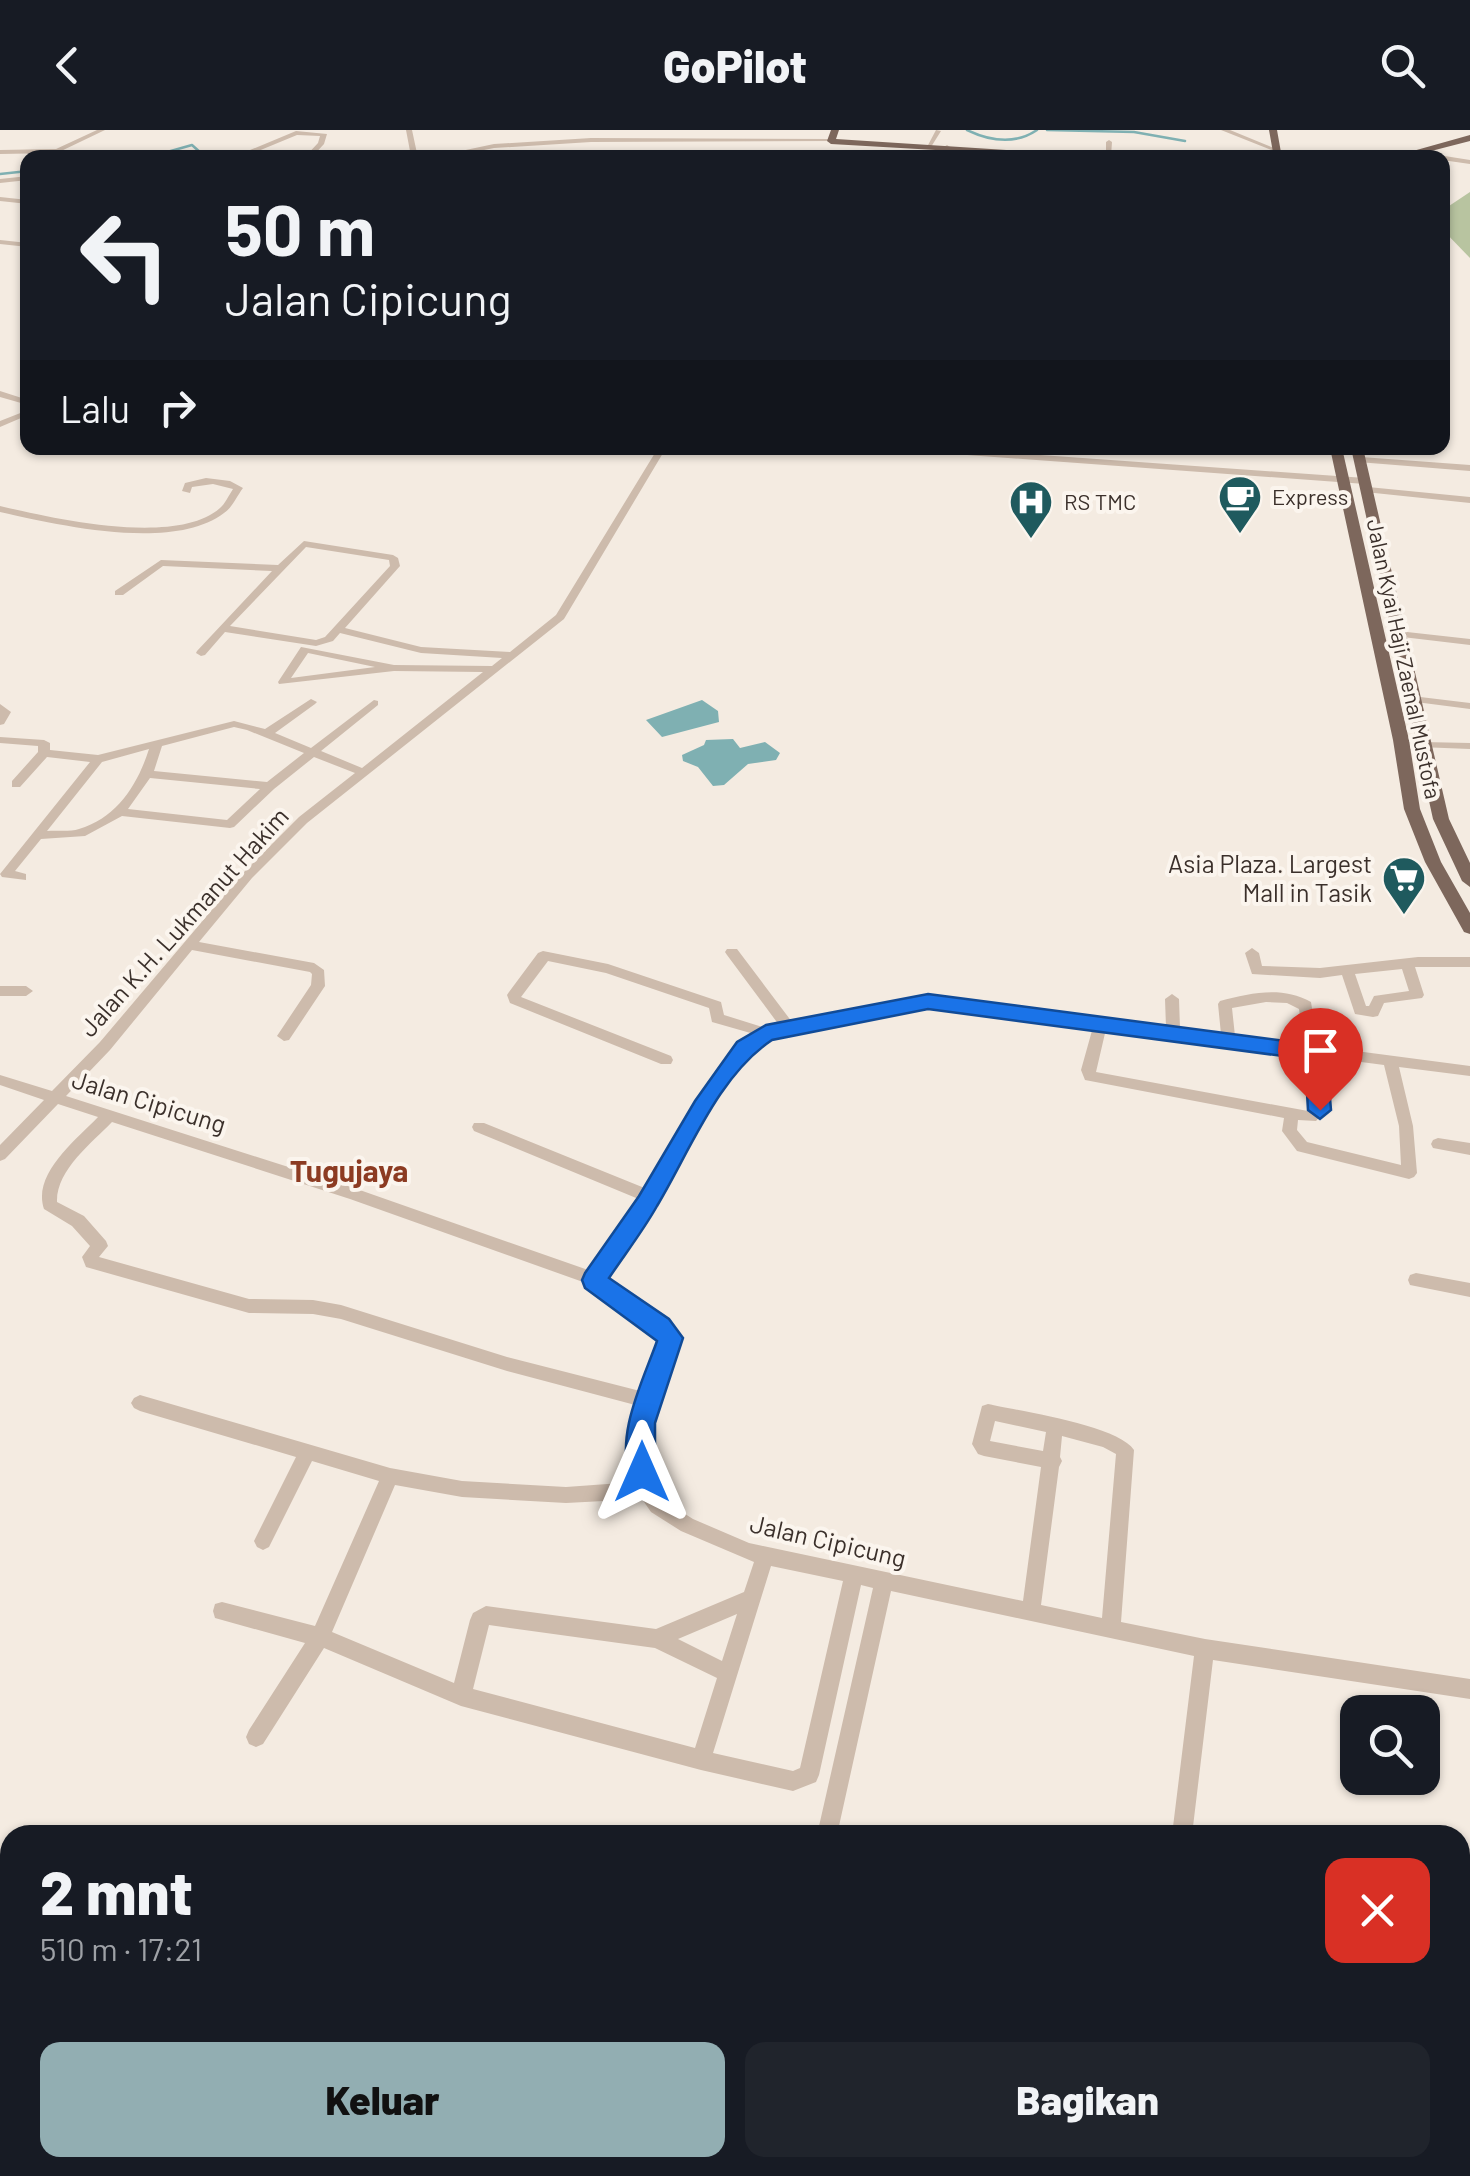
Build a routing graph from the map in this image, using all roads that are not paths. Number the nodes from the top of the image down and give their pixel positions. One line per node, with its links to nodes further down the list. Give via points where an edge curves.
1 (102, 130): 23 (street)
2 (591, 130): 13 (street)
3 (835, 130): 15 (main road)
4 (1224, 130): 30 (street)
5 (938, 132): 19 (street)
6 (520, 133): 17 (street)
7 (494, 134): 18 (street)
8 (764, 135): 12 (street); 14 (street)
9 (648, 136): 12 (street); 13 (street)
10 (283, 138): 20 (street); 20 (street, via 320,133); 24 (street)
11 (1470, 138): 22 (main road)
12 (704, 139): 21 (street)
13 (592, 140): 17 (street)
14 (805, 140): 15 (street); 27 (street)
15 (831, 141): 19 (main road)
16 (1109, 142): 29 (street)
17 (519, 144): 18 (street)
18 (490, 146): 26 (street)
19 (929, 146): 28 (main road)
20 (316, 147): 25 (street)
21 (704, 148)
22 (1435, 148): 31 (main road); 32 (street)
23 (59, 150)
24 (254, 150)
25 (314, 150)
26 (470, 150)
27 (802, 150)
28 (940, 150)
29 (1108, 150)
30 (1268, 150)
31 (1424, 150)
32 (1437, 150)
33 (658, 455): 54 (street, Jalan K.H. Lukmanut Hakim, via 568,608)
34 (1078, 455): 39 (street)
35 (1338, 455): 39 (main road, Jalan Kyai Haji Zaenal Mustofa)
36 (1359, 455): 40 (main road, Jalan Kyai Haji Zaenal Mustofa)
37 (1367, 455): 38 (street)
38 (1470, 468)
39 (1343, 478): 40 (street); 45 (main road, Jalan Kyai Haji Zaenal Mustofa)
40 (1366, 485): 42 (street); 46 (main road, Jalan Kyai Haji Zaenal Mustofa)
41 (187, 491): 43 (street, via 194,482 238,488 217,514 178,529 142,531)
42 (1470, 500)
43 (0, 509)
44 (278, 568): 47 (street, via 161,563); 48 (street); 49 (street, via 307,543 393,558 395,566)
45 (1365, 580): 46 (main road); 52 (main road, Jalan Kyai Haji Zaenal Mustofa)
46 (1386, 582): 50 (main road, Jalan Kyai Haji Zaenal Mustofa)
47 (119, 593)
48 (222, 628): 49 (street, via 316,642); 53 (street)
49 (340, 630): 54 (street, via 421,650)
50 (1399, 640): 51 (street); 52 (main road); 59 (main road, Jalan Kyai Haji Zaenal Mustofa)
51 (1470, 642)
52 (1378, 643): 77 (main road, Jalan Kyai Haji Zaenal Mustofa)
53 (201, 653)
54 (513, 654): 57 (street, Jalan K.H. Lukmanut Hakim)
55 (356, 661): 56 (street); 58 (street); 58 (street, via 305,649 283,682)
56 (394, 668): 57 (street); 58 (street)
57 (497, 669): 73 (street, Jalan K.H. Lukmanut Hakim)
58 (349, 674)
59 (1412, 699): 62 (street); 68 (main road, Jalan Kyai Haji Zaenal Mustofa)
60 (310, 702): 65 (street)
61 (374, 703): 70 (street)
62 (1470, 706)
63 (0, 708): 64 (street)
64 (0, 722)
65 (267, 734): 67 (street, via 234,724); 70 (street)
66 (0, 740): 71 (street, via 44,742)
67 (157, 742): 72 (street); 74 (street)
68 (1424, 745): 69 (street); 78 (main road, Jalan Kyai Haji Zaenal Mustofa)
69 (1470, 746)
70 (313, 752): 73 (street); 76 (street)
71 (44, 753): 72 (street); 75 (street)
72 (98, 760): 80 (street)
73 (364, 773): 87 (street, Jalan K.H. Lukmanut Hakim, via 303,820)
74 (147, 774): 76 (street); 79 (street)
75 (16, 784)
76 (270, 786): 79 (street, via 230,824)
77 (1410, 792): 78 (main road); 86 (main road, Jalan Kyai Haji Zaenal Mustofa, via 1433,862)
78 (1436, 797): 81 (main road, Jalan Kyai Haji Zaenal Mustofa)
79 (120, 812): 80 (street, via 81,833)
80 (37, 835): 83 (street)
81 (1452, 848): 82 (street); 85 (main road, Jalan Kyai Haji Zaenal Mustofa)
82 (1470, 848)
83 (3, 873): 84 (street)
84 (22, 878)
85 (1470, 881)
86 (1470, 928)
87 (188, 945): 102 (street, via 314,968 318,986); 109 (street, Jalan K.H. Lukmanut Hakim)
88 (732, 952): 99 (street)
89 (1252, 953): 93 (street)
90 (1470, 962): 91 (street)
91 (1407, 964): 92 (street); 92 (street, via 1416,995 1379,999 1372,1012 1360,1010)
92 (1347, 970): 93 (street)
93 (1257, 972): 96 (street)
94 (26, 991): 95 (street)
95 (0, 992)
96 (1263, 997): 103 (street, via 1225,1004); 104 (street, via 1306,1006)
97 (1172, 1000): 101 (street)
98 (1100, 1023): 99 (street, via 922,1002); 101 (street); 110 (street, via 1090,1076)
99 (789, 1028): 100 (street)
100 (766, 1033): 105 (street, via 717,1018 716,1006 548,956 514,995); 116 (street, via 744,1048 702,1107)
101 (1173, 1033): 103 (street)
102 (284, 1036)
103 (1229, 1040): 104 (street)
104 (1314, 1052): 106 (street); 110 (street, via 1320,1110)
105 (666, 1060)
106 (1391, 1064): 107 (street); 110 (street, via 1409,1173 1302,1147 1290,1131)
107 (1470, 1071)
108 (0, 1080): 109 (street, Jalan Cipicung)
109 (55, 1099): 111 (street, Jalan Cipicung); 115 (street, Jalan K.H. Lukmanut Hakim)
110 (1292, 1114)
111 (110, 1115): 117 (street, Jalan Cipicung); 120 (street, via 60,1170 48,1196 50,1205 100,1246 92,1262 249,1306 341,1312)
112 (479, 1127): 116 (street)
113 (1438, 1144): 114 (street)
114 (1470, 1149)
115 (0, 1156)
116 (650, 1197): 117 (street)
117 (594, 1280): 120 (street, Jalan Cipicung, via 670,1335)
118 (1416, 1280): 119 (street)
119 (1470, 1290)
120 (650, 1401): 126 (street, Jalan Cipicung, via 640,1439)
121 (140, 1403): 123 (street)
122 (1055, 1426): 124 (street); 124 (street, via 988,1412 982,1444); 134 (street, via 1125,1450)
123 (308, 1451): 125 (street); 127 (street)
124 (1052, 1461): 133 (street)
125 (390, 1476): 126 (street, via 462,1489 566,1495); 135 (street)
126 (646, 1490): 128 (street, Jalan Cipicung, via 657,1506 687,1525)
127 (263, 1541)
128 (766, 1555): 129 (street, Jalan Cipicung); 131 (street)
129 (854, 1574): 130 (street, Jalan Cipicung); 142 (street, via 809,1775 793,1782)
130 (884, 1580): 133 (street, Jalan Cipicung); 143 (street)
131 (749, 1598): 136 (street); 138 (street)
132 (222, 1611): 135 (street)
133 (1032, 1612): 134 (street, Jalan Cipicung)
134 (1111, 1628): 137 (street, Jalan Cipicung)
135 (320, 1637): 140 (street); 141 (street)
136 (656, 1640): 138 (street); 140 (street, via 486,1615)
137 (1206, 1649): 139 (street, Jalan Cipicung); 144 (street)
138 (727, 1673): 142 (street)
139 (1470, 1689)
140 (461, 1696): 142 (street)
141 (256, 1737)
142 (701, 1760)
143 (829, 1825)
144 (1183, 1825)

